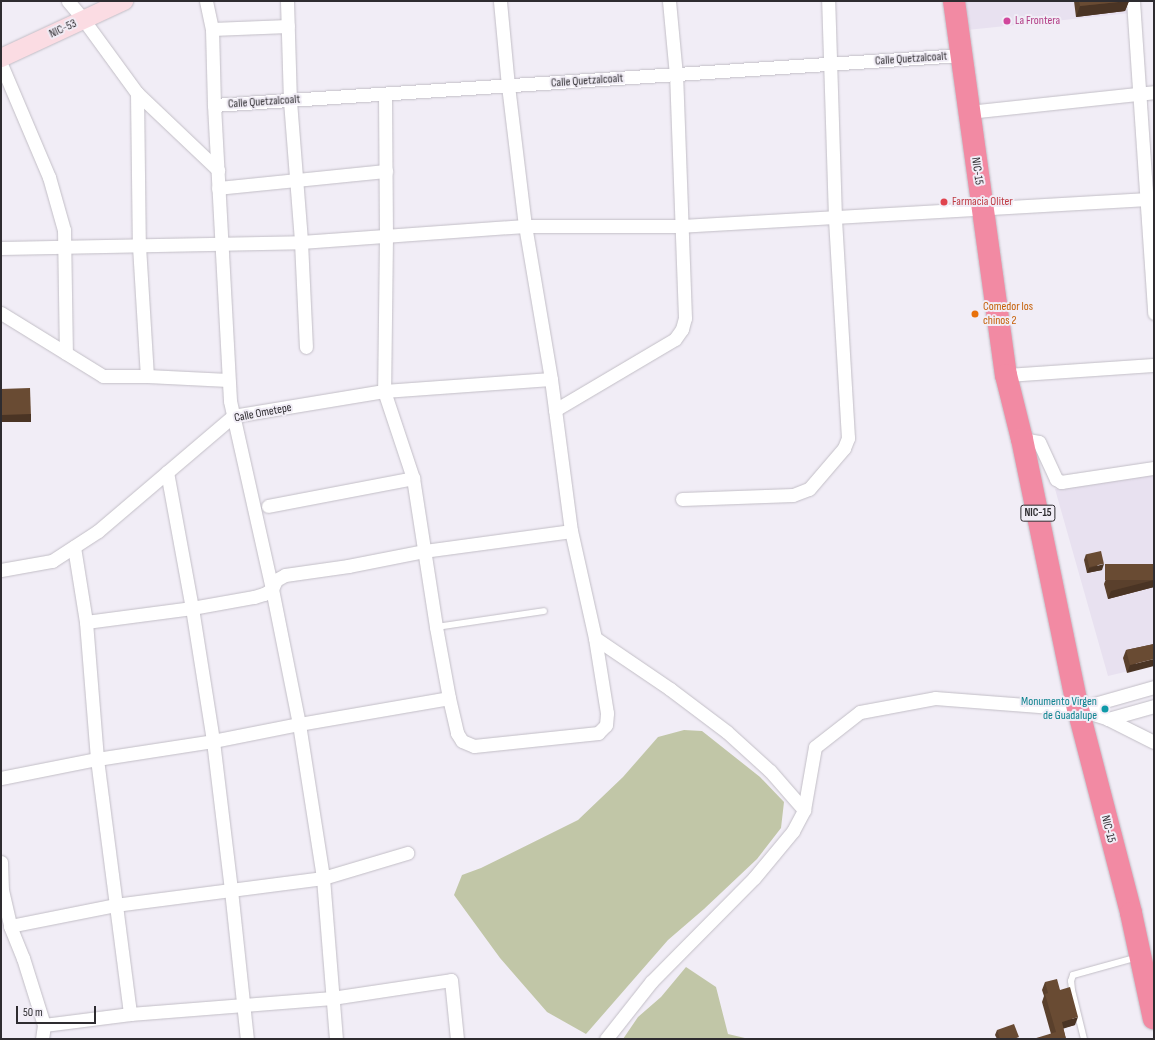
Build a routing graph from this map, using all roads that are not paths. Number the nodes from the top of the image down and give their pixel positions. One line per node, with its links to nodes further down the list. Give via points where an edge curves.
1 (68, 1): 10 (street)
2 (124, 1): 10 (main road, NIC-53 / NIC-53)
3 (206, 1): 12 (street)
4 (287, 1): 11 (street)
5 (500, 1): 18 (street)
6 (669, 1): 17 (street)
7 (828, 1): 16 (street)
8 (954, 1): 13 (highway, NIC-15 / NIC-15)
9 (1133, 1): 22 (street)
10 (83, 20): 14 (main road, NIC-53 / NIC-53); 20 (street)
11 (288, 26): 12 (street); 23 (street)
12 (212, 29): 24 (street)
13 (960, 56): 16 (street, Calle Quetzalcoalt); 25 (highway, NIC-15 / NIC-15)
14 (1, 58)
15 (1, 64): 39 (street, via 49,177 64,230)
16 (830, 64): 17 (street, Calle Quetzalcoalt); 32 (street)
17 (676, 75): 18 (street, Calle Quetzalcoalt); 34 (street)
18 (508, 86): 21 (street, Calle Quetzalcoalt); 33 (street)
19 (1154, 92): 22 (street)
20 (137, 93): 26 (street); 38 (street)
21 (385, 94): 23 (street, Calle Quetzalcoalt); 27 (street)
22 (1139, 94): 25 (street); 30 (street)
23 (290, 101): 24 (street, Calle Quetzalcoalt); 28 (street)
24 (214, 106): 26 (street)
25 (968, 112): 31 (highway, NIC-15 / NIC-15)
26 (218, 170): 29 (street)
27 (386, 171): 28 (street); 35 (street)
28 (296, 180): 29 (street); 36 (street)
29 (218, 188): 37 (street)
30 (1150, 199): 31 (street); 42 (street)
31 (982, 210): 32 (street); 46 (highway, NIC-15 / NIC-15)
32 (836, 218): 34 (street); 57 (street, via 848,438 844,448 809,490 793,495)
33 (525, 226): 34 (street); 35 (street); 48 (street)
34 (680, 226): 51 (street, via 685,318 682,329 675,339)
35 (386, 236): 36 (street); 50 (street)
36 (301, 242): 37 (street); 43 (street)
37 (222, 244): 38 (street); 49 (street)
38 (139, 246): 39 (street); 47 (street)
39 (65, 247): 40 (street); 44 (street)
40 (1, 248)
41 (1, 313): 44 (street)
42 (1154, 313)
43 (306, 347)
44 (66, 353): 47 (street, via 103,376)
45 (1154, 365): 46 (street)
46 (1006, 375): 53 (highway, NIC-15 / NIC-15)
47 (147, 376): 49 (street)
48 (551, 379): 50 (street, Calle Ometepe); 51 (street)
49 (228, 380): 52 (street)
50 (384, 391): 52 (street, Calle Ometepe); 56 (street)
51 (555, 410): 59 (street)
52 (233, 416): 55 (street, Calle Ometepe); 63 (street)
53 (1022, 439): 54 (street, via 1039,442 1056,479 1061,482); 72 (highway, NIC-15 / NIC-15)
54 (1154, 468)
55 (167, 472): 60 (street, Calle Ometepe, via 98,531); 64 (street)
56 (413, 478): 58 (street); 61 (street)
57 (682, 499)
58 (268, 506)
59 (571, 532): 61 (street); 68 (street)
60 (74, 547): 62 (street, Calle Ometepe, via 52,561); 66 (street)
61 (424, 551): 63 (street, via 285,575 276,580); 67 (street)
62 (1, 570)
63 (272, 590): 64 (street, via 264,594); 74 (street)
64 (192, 608): 66 (street); 75 (street)
65 (544, 611): 67 (lane)
66 (86, 622): 77 (street)
67 (436, 627): 70 (street)
68 (595, 638): 70 (street, via 607,713 606,725 598,733 474,746 462,742 457,733); 79 (street, via 727,732 770,772)
69 (1154, 687): 72 (street)
70 (449, 698): 74 (street)
71 (1154, 706): 73 (street)
72 (1078, 709): 73 (street); 79 (street, via 935,698 860,712 815,747); 86 (highway, NIC-15 / NIC-15)
73 (1108, 719): 76 (street)
74 (299, 724): 75 (street); 82 (street)
75 (213, 741): 77 (street); 83 (street)
76 (1154, 742)
77 (97, 759): 78 (street); 84 (street)
78 (1, 778)
79 (804, 810): 96 (street, via 793,831 754,878 651,982)
80 (407, 852): 82 (street)
81 (1, 862): 85 (street, via 2,890)
82 (322, 878): 83 (street); 87 (street)
83 (232, 890): 84 (street); 88 (street)
84 (115, 905): 85 (street); 89 (street)
85 (10, 926): 91 (street, via 24,958)
86 (1140, 957): 90 (highway, NIC-15 / NIC-15); 97 (lane, via 1073,975 1072,990)
87 (332, 998): 88 (street); 94 (street); 95 (street, via 451,980)
88 (244, 1005): 89 (street); 93 (street)
89 (130, 1014): 91 (street)
90 (1154, 1019)
91 (44, 1025): 92 (street)
92 (42, 1039)
93 (247, 1039)
94 (336, 1039)
95 (457, 1039)
96 (606, 1039)
97 (1084, 1039)

